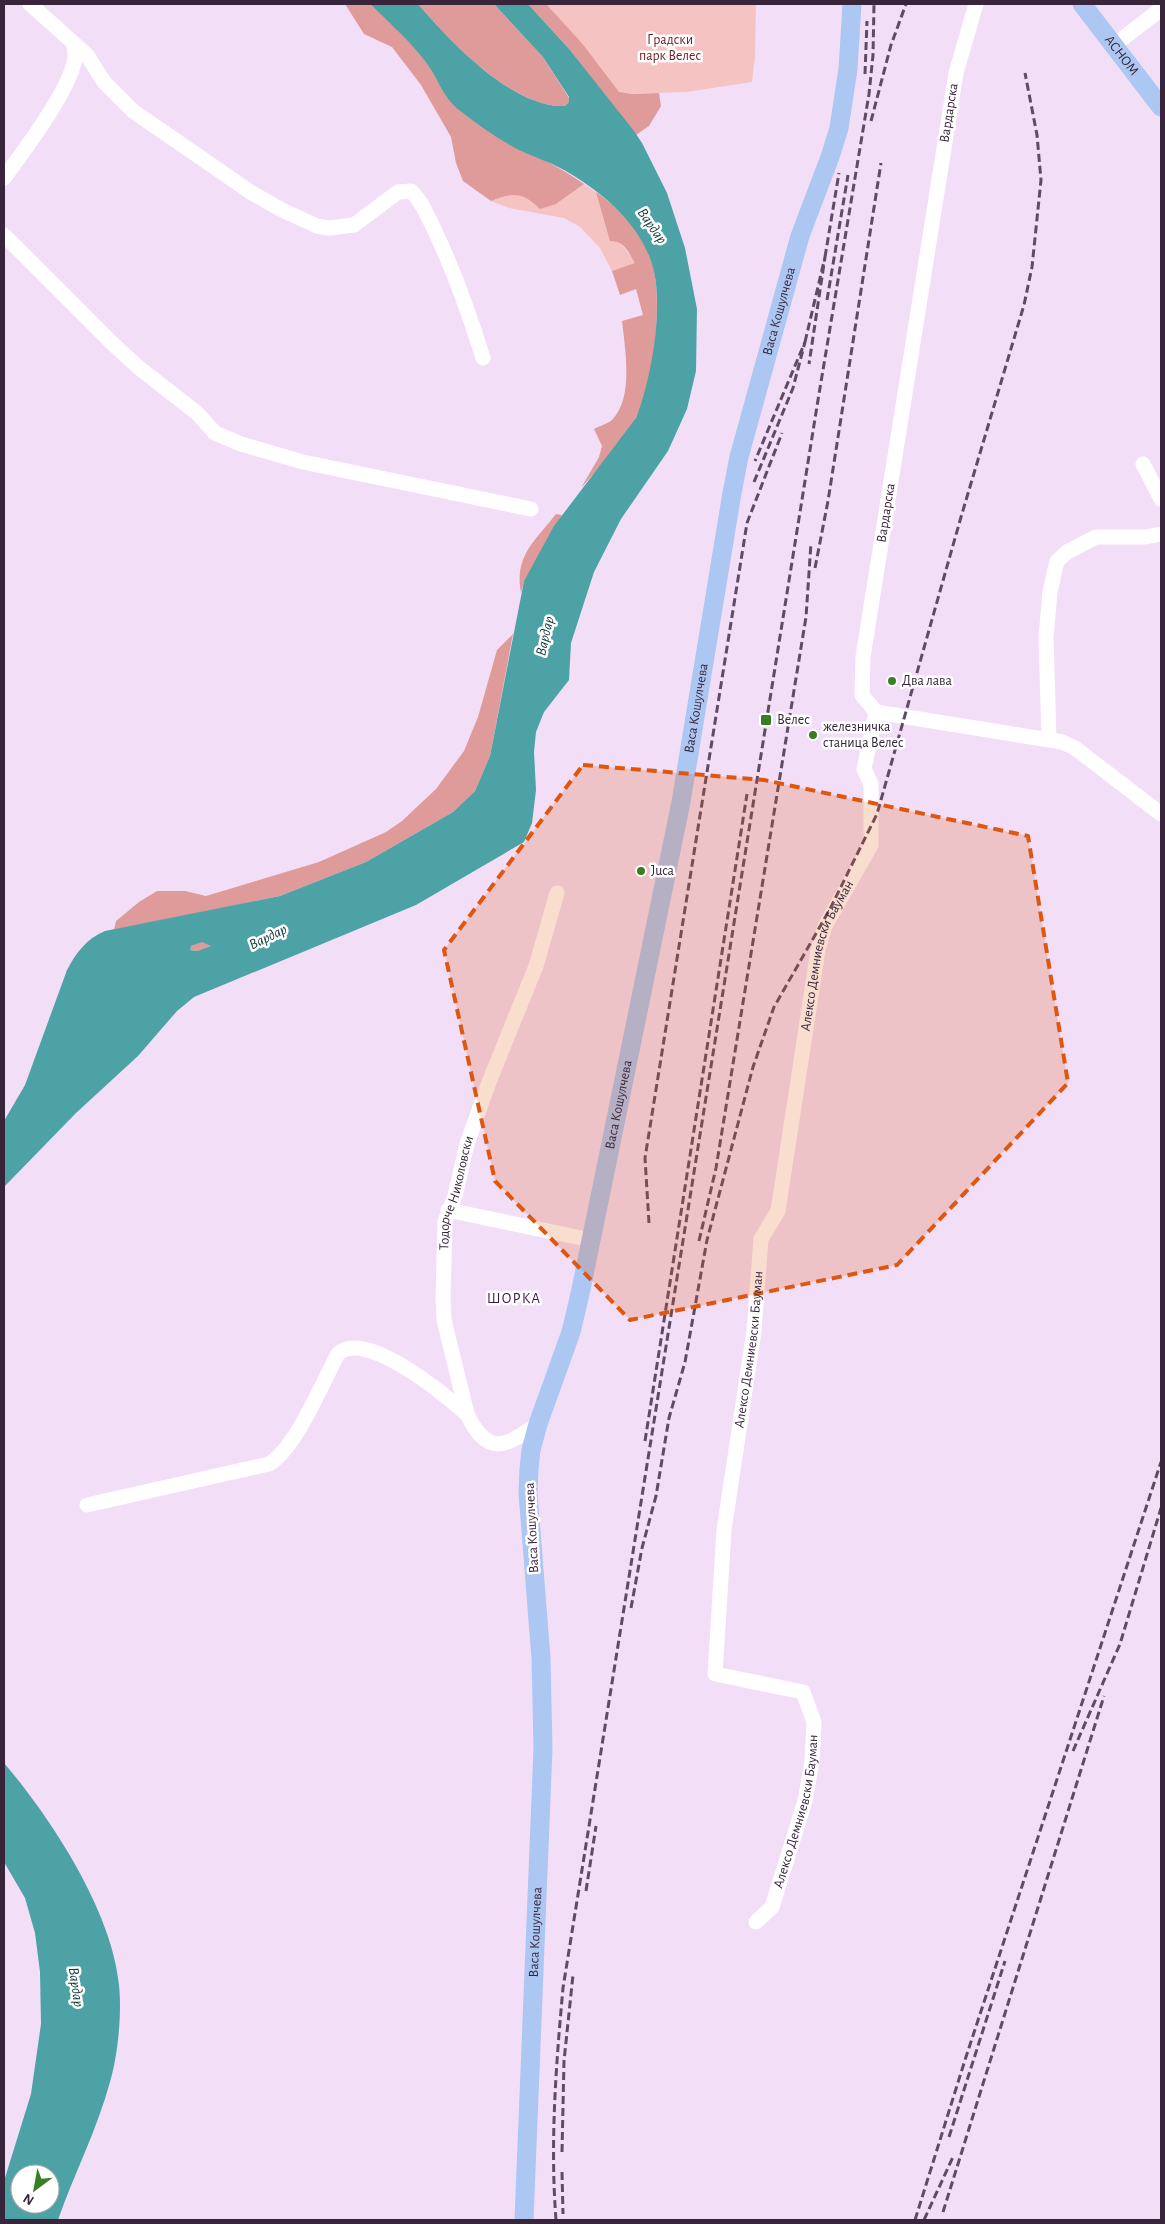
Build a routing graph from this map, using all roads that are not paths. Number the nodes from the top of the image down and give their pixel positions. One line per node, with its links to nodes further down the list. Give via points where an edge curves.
1 (30, 4): 6 (street)
2 (852, 4): 21 (main road, Васа Кошулчева, via 848,69 839,128 800,236 732,492 681,802)
3 (976, 4): 16 (street, Вардарска, via 956,73 863,657 862,695)
4 (1082, 4): 7 (main road, АСНОМ)
5 (1161, 9): 7 (street)
6 (74, 44): 9 (street, via 76,57 69,76); 11 (street, via 87,55 104,82 133,111 266,202 305,222 329,228 354,225 398,192 411,191 419,200 446,255)
7 (1113, 46): 8 (main road, АСНОМ)
8 (1161, 107)
9 (4, 178)
10 (4, 235): 14 (street, via 113,344 197,413 215,433 303,462)
11 (483, 358)
12 (1143, 464): 13 (street)
13 (1161, 499)
14 (531, 509)
15 (1161, 534): 17 (street, via 1096,537 1057,561 1046,637)
16 (876, 712): 17 (street); 25 (street, Алексо Демниевски Бауман, via 864,769 872,784 871,845 826,926 818,950 778,1211 761,1239 754,1331 724,1530 715,1674 803,1692 814,1722 805,1801 779,1890 772,1907)
17 (1048, 740): 18 (street, via 1075,748)
18 (1161, 814)
19 (557, 893): 20 (street, Тодорче Николовски, via 536,966 489,1082)
20 (448, 1210): 21 (street); 22 (street, Тодорче Николовски, via 444,1237 444,1320)
21 (591, 1240): 23 (main road, Васа Кошулчева, via 571,1332)
22 (467, 1414): 23 (street, Тодорче Николовски, via 473,1427 484,1438 500,1444 511,1442); 24 (street, via 438,1389 398,1362 350,1347 338,1354 298,1428 276,1460)
23 (538, 1424): 26 (main road, Васа Кошулчева, via 531,1450 528,1493 541,1658 543,1748)
24 (87, 1505)
25 (756, 1922)
26 (524, 2220)

